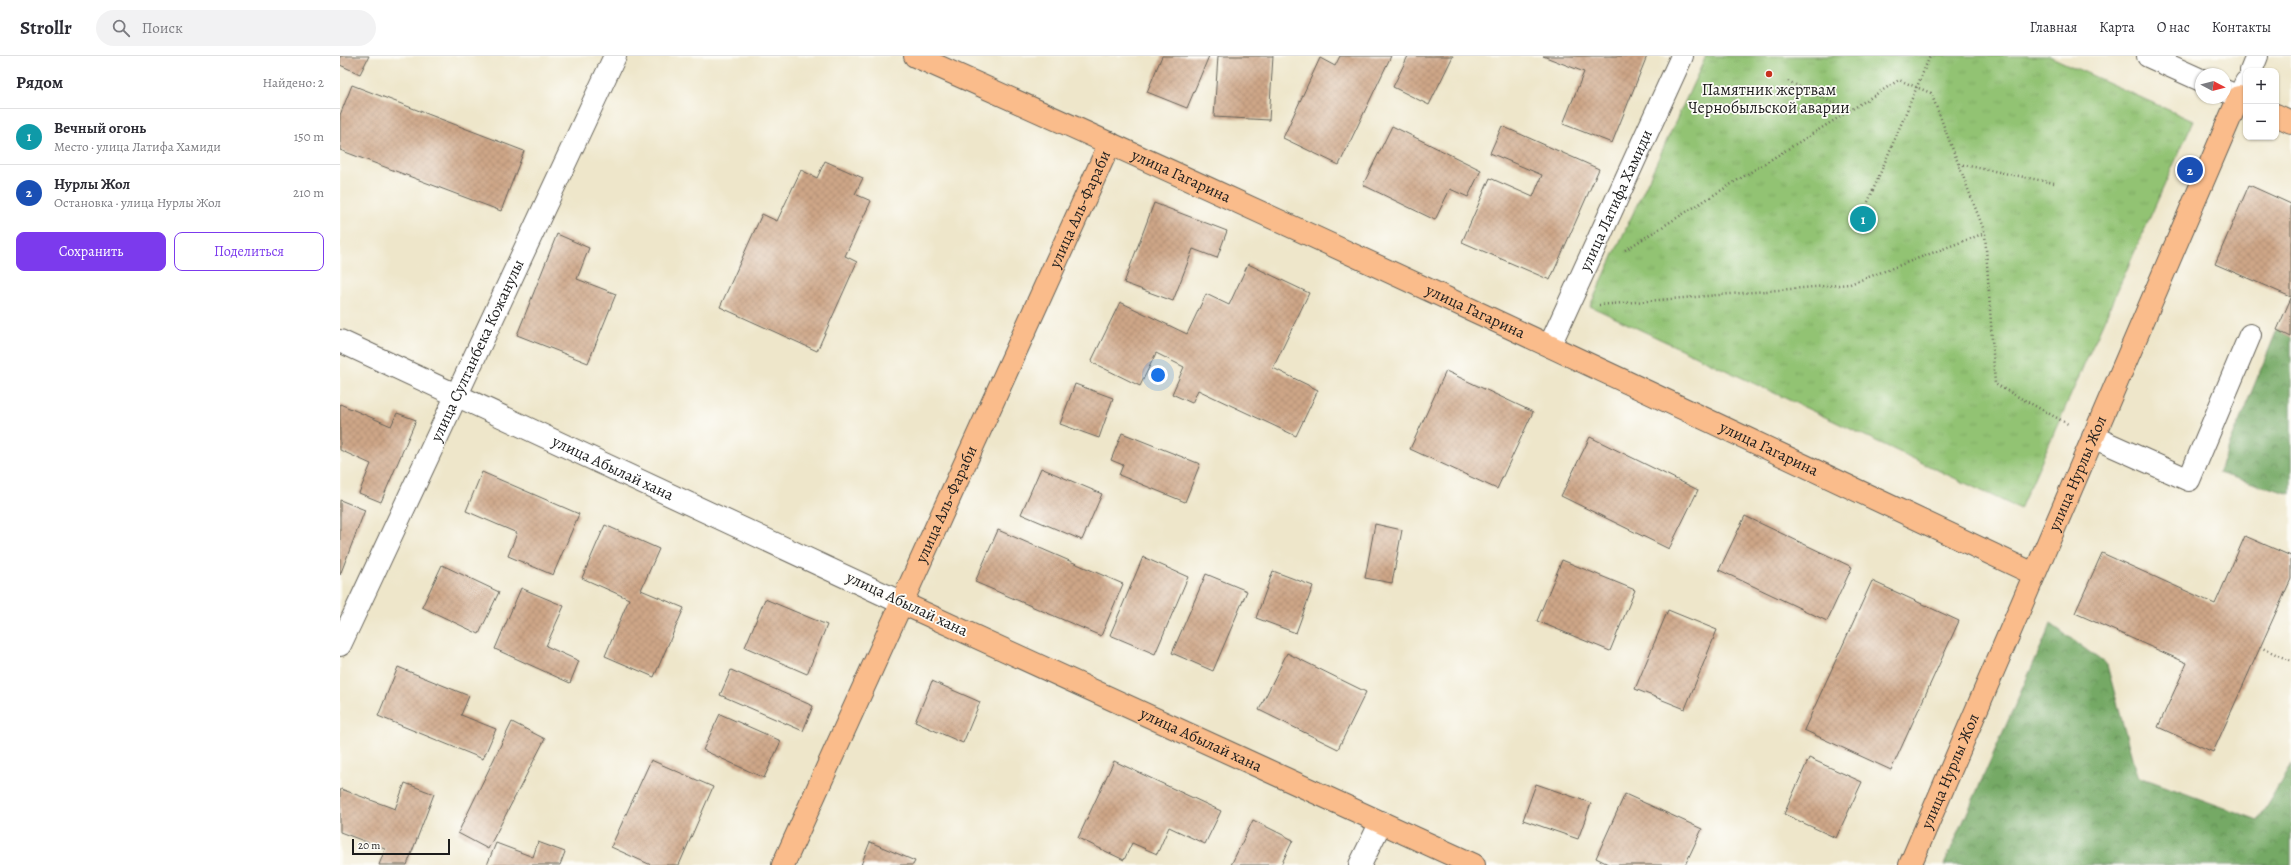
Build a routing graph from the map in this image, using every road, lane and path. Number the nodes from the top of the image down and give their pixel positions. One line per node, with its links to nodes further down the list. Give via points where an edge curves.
1 (615, 56): 25 (street, улица Султанбека Кожанулы)
2 (915, 56): 15 (main road, улица Гагарина)
3 (1682, 56): 21 (street, улица Латифа Хамиди)
4 (1930, 56): 10 (path)
5 (2148, 56): 8 (street)
6 (2258, 56): 7 (street)
7 (2252, 68)
8 (2195, 77)
9 (1788, 81): 12 (path)
10 (1916, 87): 12 (path, via 1899,80); 16 (path, via 1931,93); 18 (path)
11 (2239, 93): 26 (main road, улица Нурлы Жол)
12 (1850, 111): 20 (path)
13 (2279, 116): 14 (main road)
14 (2291, 122)
15 (1110, 143): 24 (main road, улица Гагарина); 28 (main road, улица Аль-Фараби)
16 (1959, 164): 17 (path); 19 (path)
17 (2054, 183)
18 (1868, 202)
19 (1985, 233): 21 (path, via 1850,284); 26 (path, via 1995,384)
20 (1620, 253)
21 (1567, 306): 24 (street, улица Латифа Хамиди)
22 (2250, 336): 26 (street, via 2189,480)
23 (340, 341): 25 (street, улица Абылай хана)
24 (1550, 345): 27 (main road, улица Гагарина)
25 (456, 395): 28 (street, улица Абылай хана); 29 (street, улица Султанбека Кожанулы)
26 (2093, 437): 27 (main road, улица Нурлы Жол)
27 (2034, 574): 36 (main road, улица Нурлы Жол)
28 (902, 602): 32 (main road, улица Абылай хана); 33 (main road, улица Аль-Фараби)
29 (340, 645)
30 (2260, 647): 31 (path)
31 (2291, 661)
32 (1380, 822): 34 (street); 35 (main road, улица Абылай хана)
33 (784, 865)
34 (1360, 865)
35 (1474, 865)
36 (1910, 865)

